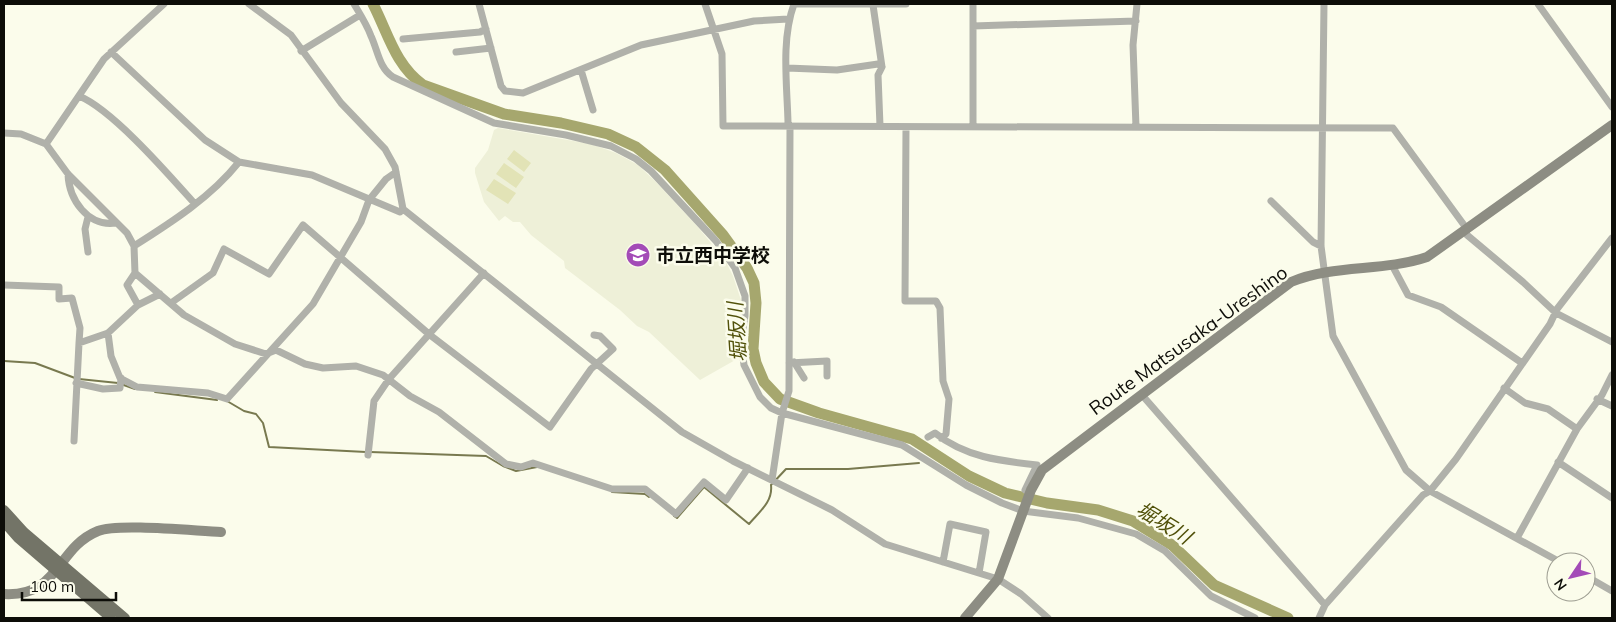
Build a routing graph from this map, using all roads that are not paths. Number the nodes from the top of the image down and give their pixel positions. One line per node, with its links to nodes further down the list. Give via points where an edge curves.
1 (164, 4): 23 (street)
2 (249, 4): 22 (street, via 291,35)
3 (354, 4): 14 (street)
4 (479, 4): 18 (street)
5 (705, 4): 19 (street)
6 (794, 4): 15 (street)
7 (798, 4): 8 (street)
8 (869, 4): 9 (street); 25 (street)
9 (906, 4)
10 (973, 4): 17 (street)
11 (1137, 4): 16 (street)
12 (1324, 4): 37 (street)
13 (1538, 4): 29 (street)
14 (360, 15): 22 (street); 83 (street, via 382,64 394,77 494,123 566,134 611,146 636,159 662,180 716,241 735,268 745,296 741,341 744,365 760,397 771,408)
15 (788, 19): 19 (street, via 754,21); 26 (street)
16 (1136, 21): 17 (street); 36 (street, via 1133,45)
17 (973, 26): 33 (street)
18 (486, 29): 20 (street); 21 (street)
19 (713, 29): 27 (street, via 641,45); 34 (street, via 722,54 723,126)
20 (404, 39)
21 (491, 48): 24 (street); 27 (street, via 505,91 523,93)
22 (301, 51): 41 (street, via 341,103 385,149)
23 (111, 52): 28 (street); 40 (street, via 205,140)
24 (456, 52)
25 (882, 67): 26 (street, via 878,64 837,70); 32 (street, via 878,75)
26 (787, 68): 34 (street)
27 (581, 70): 30 (street)
28 (79, 96): 39 (street); 45 (street, via 107,115)
29 (1612, 107)
30 (593, 110)
31 (1612, 125): 49 (main road, Route Matsusaka-Ureshino)
32 (880, 126): 34 (street); 35 (street)
33 (973, 126): 35 (street); 36 (street)
34 (790, 127): 70 (street)
35 (906, 127): 86 (street, via 905,301 936,302 940,308 943,381 949,399 946,434)
36 (1136, 127): 37 (street)
37 (1322, 128): 49 (street, via 1393,128); 52 (street)
38 (4, 133): 39 (street, via 20,134)
39 (46, 144): 42 (street)
40 (239, 162): 43 (street, via 312,175); 45 (street, via 226,180)
41 (396, 172): 43 (street); 46 (street)
42 (68, 174): 47 (street, via 76,204); 48 (street)
43 (369, 200): 46 (street, via 400,212); 54 (street, via 361,222)
44 (1271, 201): 52 (street)
45 (195, 204): 51 (street)
46 (403, 209): 57 (street)
47 (88, 217): 48 (street, via 108,224); 53 (street, via 85,229)
48 (116, 223): 51 (street)
49 (1466, 230): 55 (main road, Route Matsusaka-Ureshino, via 1427,257); 63 (street, via 1467,235)
50 (1612, 238): 63 (street)
51 (134, 246): 56 (street)
52 (1320, 246): 58 (street)
53 (88, 252)
54 (339, 257): 61 (street, via 302,225 269,274 224,249 213,273); 65 (street); 69 (street, via 313,304)
55 (1392, 265): 58 (main road, Route Matsusaka-Ureshino); 71 (street, via 1408,295 1441,307)
56 (135, 273): 60 (street); 62 (street, via 127,285)
57 (484, 273): 65 (street); 72 (street)
58 (1324, 274): 80 (main road, Route Matsusaka-Ureshino, via 1291,282); 93 (street, via 1333,336 1406,470)
59 (4, 285): 68 (street, via 59,288 59,298 72,298 80,328)
60 (160, 294): 61 (street); 62 (street)
61 (171, 303): 69 (street, via 184,315 235,344)
62 (138, 305): 64 (street)
63 (1556, 313): 67 (street); 71 (street)
64 (108, 333): 68 (street); 77 (street, via 114,366)
65 (430, 335): 72 (street, via 550,427); 76 (street)
66 (594, 335): 72 (street, via 600,336 613,349)
67 (1612, 342)
68 (79, 343): 78 (street)
69 (266, 354): 76 (street, via 276,350 305,364 323,368 356,366); 77 (street, via 227,399 208,393)
70 (792, 363): 74 (street, via 827,361); 75 (street); 83 (street)
71 (1522, 363): 79 (street)
72 (597, 364): 90 (street, via 682,432)
73 (1612, 375): 81 (street)
74 (828, 376)
75 (804, 378)
76 (389, 379): 88 (street, via 374,401); 90 (street, via 410,396 439,412 506,464 521,467 533,462 612,489 645,489 676,514 704,482 726,500)
77 (121, 382): 78 (street, via 103,389)
78 (76, 383): 87 (street)
79 (1504, 388): 84 (street, via 1525,403 1548,409); 93 (street)
80 (1142, 395): 92 (main road, Route Matsusaka-Ureshino, via 1042,470); 108 (street)
81 (1597, 399): 82 (street); 84 (street)
82 (1612, 406)
83 (782, 411): 91 (street); 96 (street, via 902,445 966,485)
84 (1576, 429): 89 (street)
85 (928, 437): 86 (street, via 935,433)
86 (941, 438): 92 (street, via 950,445 990,459 1037,465 1025,490)
87 (74, 441)
88 (369, 452)
89 (1558, 462): 94 (street); 99 (street)
90 (748, 468): 91 (street)
91 (774, 481): 101 (street, via 832,510 886,544)
92 (1031, 490): 96 (main road, Route Matsusaka-Ureshino)
93 (1430, 491): 99 (street); 108 (street)
94 (1612, 498)
95 (4, 510): 102 (main road)
96 (1023, 511): 104 (main road, Route Matsusaka-Ureshino); 113 (street, via 1078,518 1136,534 1165,552 1211,596)
97 (4, 522): 102 (main road, via 18,538)
98 (221, 532): 102 (main road, via 103,529 82,541)
99 (1517, 538): 100 (street)
100 (1546, 554)
101 (943, 562): 103 (street); 103 (street, via 950,524 986,532)
102 (58, 568): 107 (main road, via 30,593); 109 (main road); 110 (main road)
103 (979, 573): 104 (street)
104 (998, 579): 111 (main road, Route Matsusaka-Ureshino); 112 (street)
105 (1596, 581): 106 (street)
106 (1612, 590)
107 (4, 594)
108 (1325, 605): 114 (street)
109 (111, 618)
110 (124, 618)
111 (965, 618)
112 (1048, 618)
113 (1254, 618)
114 (1319, 618)

